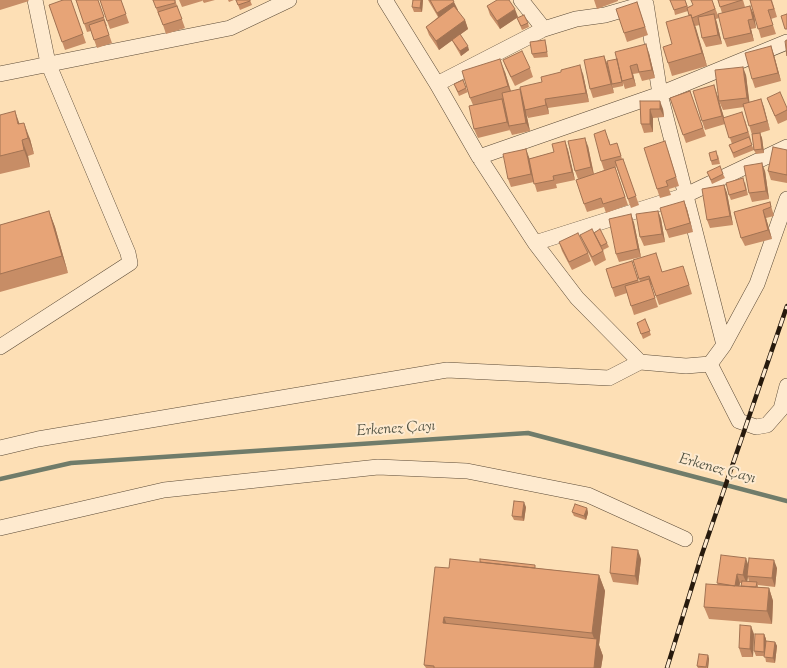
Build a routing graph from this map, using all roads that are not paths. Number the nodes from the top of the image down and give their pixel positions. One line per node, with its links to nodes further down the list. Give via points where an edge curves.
1 (35, 0): 8 (street)
2 (289, 0): 8 (street, via 230,28)
3 (386, 0): 10 (street)
4 (521, 0): 6 (street)
5 (647, 1): 6 (street, via 605,15 576,19); 11 (street)
6 (544, 29): 10 (street)
7 (787, 42): 11 (street)
8 (48, 64): 9 (street); 18 (street, via 130,263)
9 (0, 74)
10 (437, 84): 13 (street)
11 (660, 94): 13 (street); 14 (street)
12 (787, 148): 14 (street)
13 (479, 157): 16 (street)
14 (686, 195): 16 (street); 17 (street)
15 (787, 199): 17 (street, via 757,284)
16 (535, 243): 19 (street, via 577,298)
17 (724, 345): 20 (street)
18 (0, 347)
19 (640, 362): 20 (street, via 686,366); 22 (street, via 609,378 447,370)
20 (710, 364): 21 (street, via 739,421 756,427 767,424 781,409)
21 (787, 386)
22 (0, 448)
23 (0, 528): 24 (street, via 164,490 378,467 467,470 588,495)
24 (685, 539)

